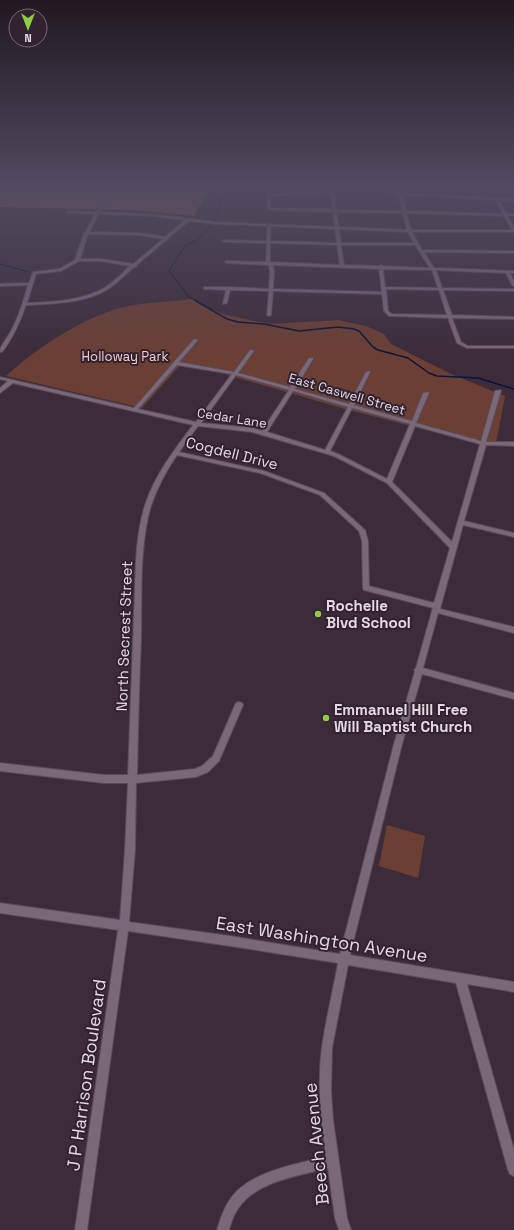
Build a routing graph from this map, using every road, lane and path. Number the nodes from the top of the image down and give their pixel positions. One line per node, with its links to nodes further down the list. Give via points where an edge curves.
1 (84, 243): 9 (street)
2 (162, 243): 13 (street)
3 (269, 243): 11 (street)
4 (319, 243): 5 (street)
5 (340, 244): 6 (street); 12 (street)
6 (416, 244): 7 (street)
7 (421, 251): 8 (street); 15 (street)
8 (514, 252)
9 (78, 260): 13 (street, via 101,260); 18 (street, via 63,269 34,273)
10 (228, 262): 11 (street)
11 (270, 263): 12 (street); 23 (street)
12 (342, 265): 14 (street)
13 (135, 266): 28 (street, via 110,287 91,296 58,303)
14 (381, 266): 15 (street); 25 (street)
15 (433, 269): 16 (street); 24 (street)
16 (507, 271): 17 (street); 20 (street)
17 (514, 272)
18 (30, 284): 19 (street); 28 (street)
19 (0, 285)
20 (514, 285)
21 (205, 288): 22 (street)
22 (228, 288): 23 (street); 27 (street)
23 (271, 289): 25 (street); 29 (street)
24 (440, 289): 25 (street); 26 (street); 30 (street)
25 (384, 290): 30 (street, via 386,311 391,315)
26 (514, 290)
27 (225, 303)
28 (24, 304): 34 (street, via 10,337)
29 (269, 315)
30 (450, 316): 31 (street); 33 (street, via 460,344 467,347)
31 (514, 318)
32 (196, 340): 37 (street)
33 (514, 348)
34 (0, 351)
35 (252, 351): 39 (street, North Secrest Street)
36 (311, 359): 42 (street)
37 (175, 363): 39 (street, East Caswell Street); 47 (street)
38 (368, 372): 46 (street)
39 (234, 374): 42 (street, East Caswell Street); 48 (street, North Secrest Street)
40 (0, 378): 41 (street, Cedar Lane)
41 (12, 381): 43 (street); 47 (street, Cedar Lane)
42 (292, 390): 46 (street, East Caswell Street); 50 (street)
43 (0, 391)
44 (498, 391): 51 (street, Beech Avenue)
45 (426, 393): 49 (street)
46 (351, 406): 49 (street, East Caswell Street); 53 (street)
47 (135, 410): 48 (street, Cedar Lane)
48 (197, 423): 50 (street, Cedar Lane); 54 (street, North Secrest Street)
49 (414, 424): 51 (street, East Caswell Street); 55 (street)
50 (264, 433): 53 (street, Cedar Lane)
51 (483, 443): 52 (street, East Caswell Street); 56 (street, Beech Avenue)
52 (514, 444)
53 (327, 452): 55 (street, Cedar Lane)
54 (175, 453): 59 (street, Cogdell Drive, via 262,472 322,494 362,530 365,541 366,588); 65 (street, North Secrest Street, via 155,488 144,522 141,543)
55 (389, 482): 58 (street, Cedar Lane)
56 (460, 522): 57 (street); 58 (street, Beech Avenue)
57 (514, 535)
58 (453, 547): 59 (street, Beech Avenue)
59 (436, 608): 60 (street); 61 (street, Beech Avenue)
60 (514, 630)
61 (418, 670): 62 (street); 68 (street, Beech Avenue)
62 (514, 696)
63 (239, 704): 65 (street, via 216,758 205,769 190,774)
64 (0, 767): 65 (street, via 94,779)
65 (132, 778): 67 (street, North Secrest Street)
66 (0, 908): 67 (street, East Washington Avenue)
67 (124, 925): 68 (street, East Washington Avenue); 73 (street, J P Harrison Boulevard)
68 (344, 959): 69 (street, East Washington Avenue); 71 (street, Beech Avenue, via 327,1048 325,1074 327,1120)
69 (460, 979): 70 (street, East Washington Avenue); 72 (street)
70 (514, 987)
71 (333, 1161): 74 (street, via 279,1175 259,1184 235,1203); 75 (street, Beech Avenue)
72 (514, 1170)
73 (81, 1230)
74 (223, 1230)
75 (345, 1230)

